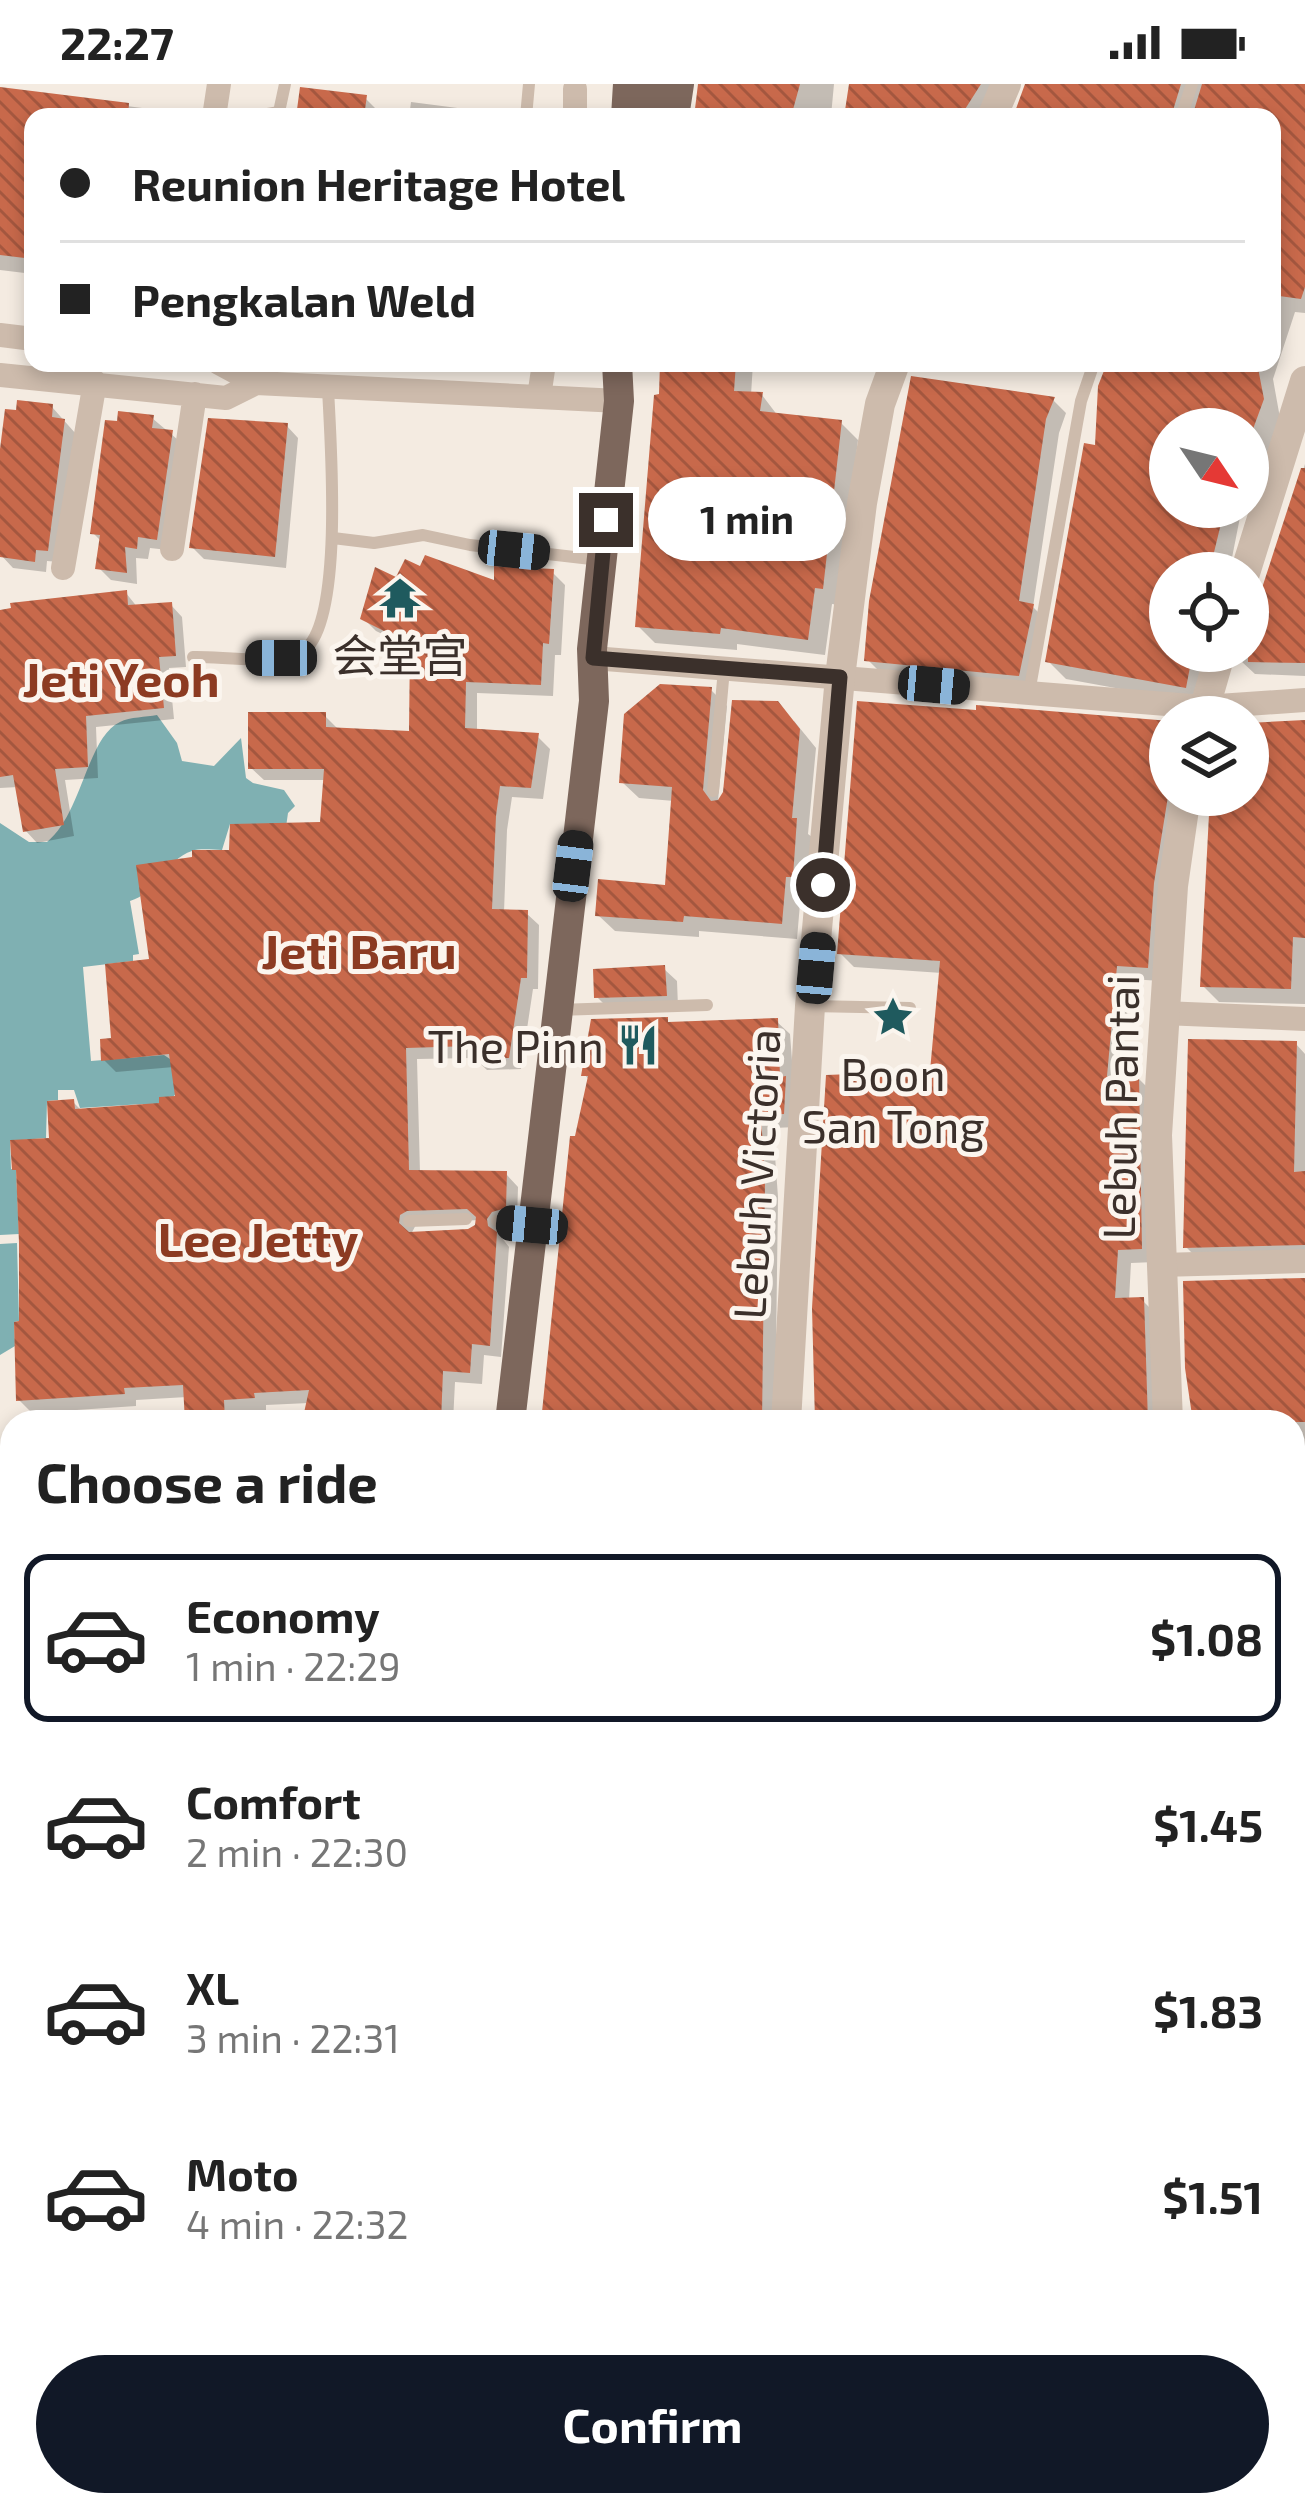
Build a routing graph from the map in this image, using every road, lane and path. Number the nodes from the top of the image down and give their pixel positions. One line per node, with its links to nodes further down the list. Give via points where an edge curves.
1 (236, 372): 10 (street)
2 (543, 372): 13 (street)
3 (618, 372): 14 (main road)
4 (630, 372): 14 (main road)
5 (892, 372): 23 (street, Lebuh Victoria, via 862,503)
6 (1091, 372): 24 (lane)
7 (0, 375): 9 (street)
8 (1305, 381): 17 (street)
9 (95, 382): 12 (street); 19 (street)
10 (256, 383): 11 (street); 12 (street, via 226,398)
11 (328, 388): 13 (street); 15 (lane)
12 (195, 394): 16 (street)
13 (539, 397): 14 (street)
14 (620, 401): 18 (main road)
15 (333, 538): 18 (lane, via 374,543 423,535); 20 (lane, via 315,635 302,652)
16 (172, 549)
17 (1252, 552)
18 (601, 560): 21 (main road)
19 (64, 568)
20 (193, 657)
21 (593, 658): 22 (street); 33 (main road)
22 (724, 668): 23 (street); 28 (lane)
23 (840, 677): 24 (street); 31 (street, Lebuh Victoria)
24 (1029, 693): 27 (street)
25 (1305, 700): 26 (street)
26 (1269, 704)
27 (1149, 706)
28 (713, 791)
29 (1183, 816): 34 (street, Lebuh Pantai)
30 (707, 1005): 33 (lane)
31 (810, 1006): 32 (lane); 43 (street, Lebuh Victoria)
32 (910, 1008)
33 (557, 1010): 39 (main road)
34 (1163, 1013): 35 (street); 41 (street, Lebuh Pantai)
35 (1305, 1018)
36 (466, 1219): 37 (lane)
37 (410, 1221)
38 (497, 1222): 39 (lane)
39 (532, 1225): 42 (main road)
40 (1305, 1261): 41 (street)
41 (1160, 1265): 44 (street, Lebuh Pantai)
42 (511, 1410)
43 (787, 1410)
44 (1167, 1410)

